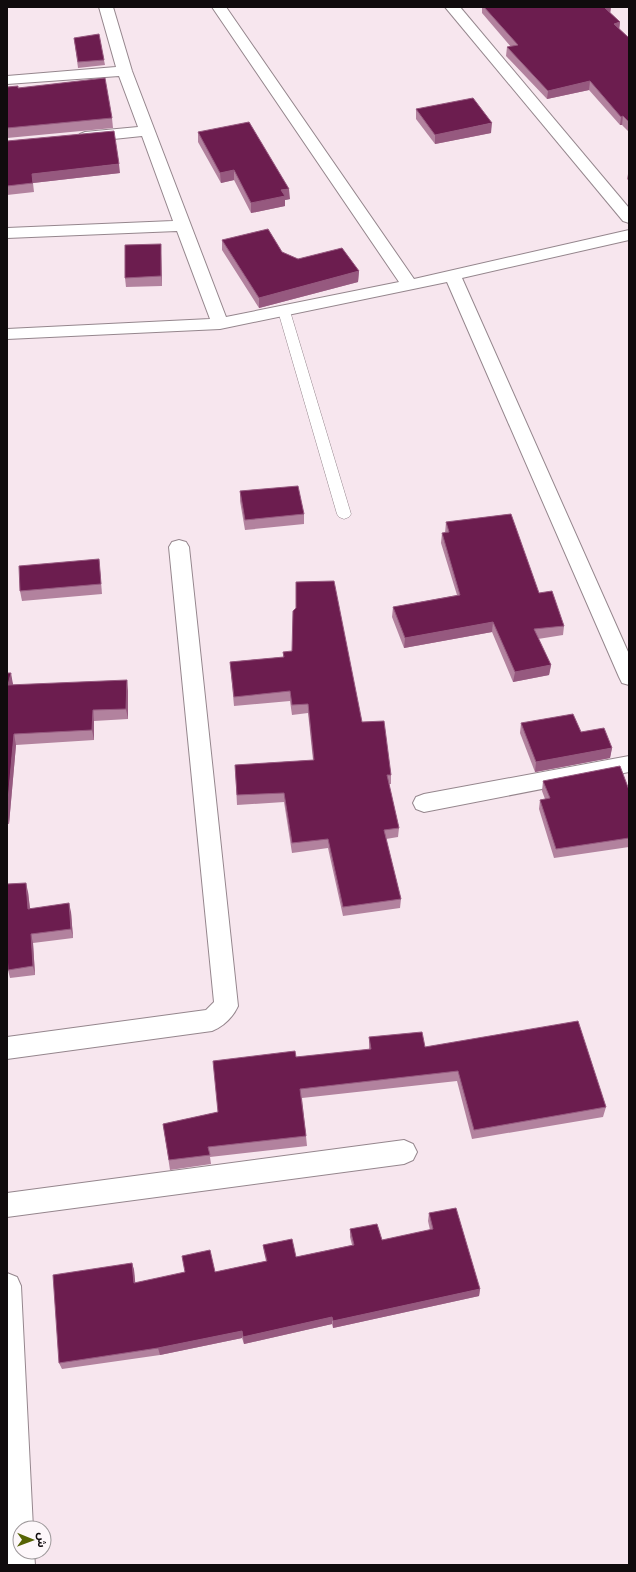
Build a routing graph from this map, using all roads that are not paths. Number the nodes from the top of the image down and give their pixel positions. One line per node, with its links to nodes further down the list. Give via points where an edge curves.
1 (106, 7): 4 (street)
2 (219, 7): 13 (street)
3 (452, 7): 8 (street)
4 (125, 71): 5 (street); 6 (street)
5 (7, 80)
6 (147, 131): 7 (street); 9 (street)
7 (68, 139)
8 (629, 218)
9 (182, 226): 10 (street); 15 (street)
10 (7, 233)
11 (629, 235): 12 (street)
12 (452, 275): 13 (street); 19 (street)
13 (410, 285): 14 (street)
14 (284, 311): 15 (street); 17 (lane)
15 (220, 324): 16 (street)
16 (7, 334)
17 (344, 514)
18 (179, 547): 22 (street, via 226,1006 212,1020)
19 (629, 677)
20 (629, 764): 21 (street)
21 (424, 803)
22 (7, 1048)
23 (404, 1152): 24 (street)
24 (7, 1205)
25 (7, 1286): 26 (street)
26 (20, 1565)

